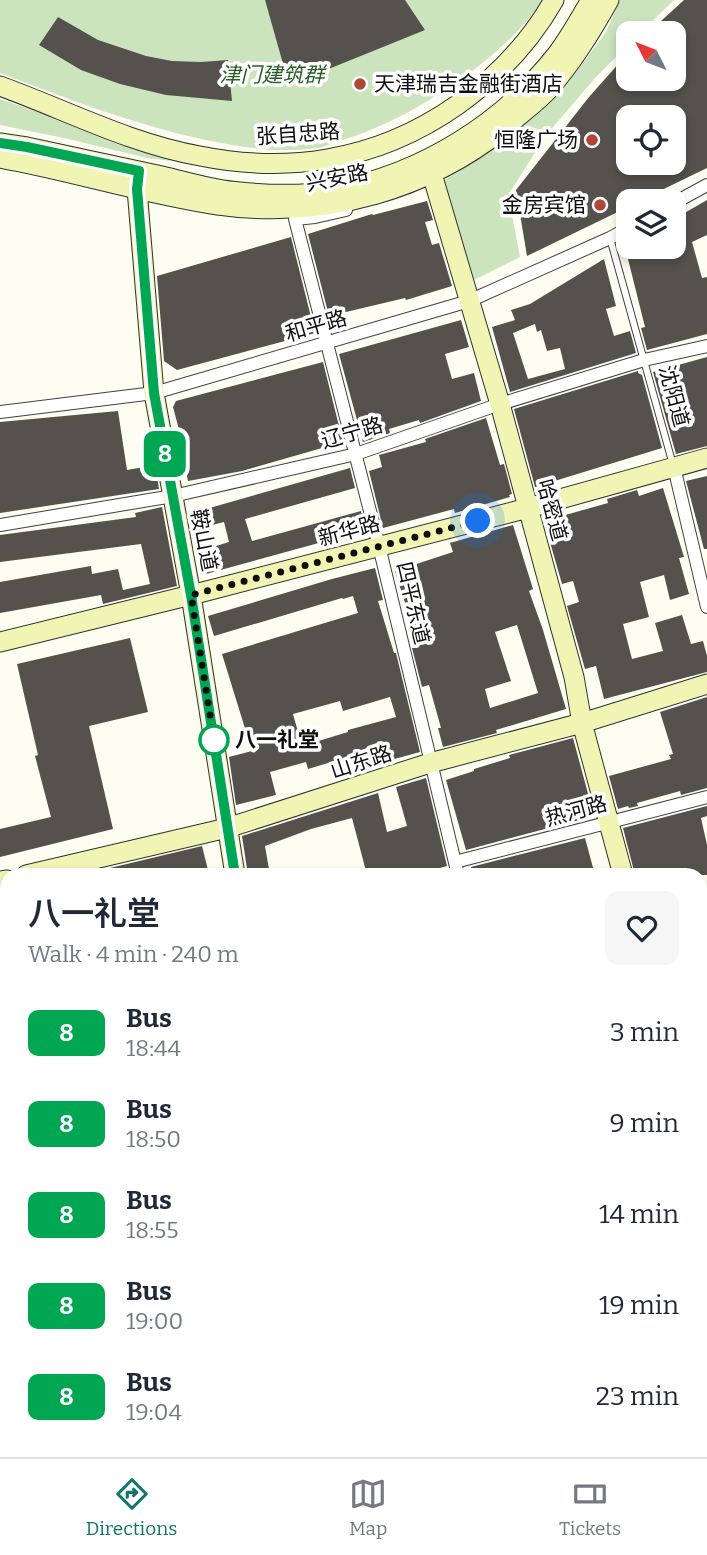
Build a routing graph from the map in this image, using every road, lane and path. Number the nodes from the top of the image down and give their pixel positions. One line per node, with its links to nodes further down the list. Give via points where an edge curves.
1 (554, 0): 5 (street, 张自忠路, via 506,65 466,98 410,132 326,159 284,163 187,153 128,136)
2 (591, 0): 4 (street, 兴安路)
3 (609, 0): 4 (street, 兴安路)
4 (578, 38): 8 (street, 兴安路, via 502,110)
5 (0, 86)
6 (0, 143): 9 (street, 兴安路)
7 (0, 158): 9 (street, 兴安路)
8 (429, 167): 9 (street, 兴安路, via 334,191 302,194); 14 (street, 哈密道); 15 (street, 四平东道, via 414,188 396,197 295,219)
9 (138, 180): 18 (street, 鞍山道)
10 (707, 185): 11 (street)
11 (686, 196)
12 (616, 235): 13 (street, 和平路)
13 (610, 238): 14 (street, 和平路); 17 (lane, 沈阳道)
14 (468, 301): 15 (street, 和平路); 19 (street, 哈密道)
15 (327, 343): 18 (street, 和平路); 21 (street, 四平东道)
16 (707, 346): 17 (street, 辽宁路)
17 (645, 360): 19 (street, 辽宁路); 23 (lane, 沈阳道)
18 (154, 393): 20 (street, 和平路); 24 (street, 鞍山道)
19 (500, 404): 21 (street, 辽宁路); 25 (street, 哈密道)
20 (0, 412)
21 (356, 454): 24 (street, 辽宁路); 27 (street, 四平东道)
22 (707, 458): 23 (street, 新华路)
23 (674, 467): 25 (street, 新华路); 29 (street, 沈阳道)
24 (173, 496): 26 (street, 辽宁路); 28 (street, 鞍山道)
25 (528, 508): 27 (street, 新华路); 32 (street, 哈密道)
26 (0, 525)
27 (379, 546): 28 (street, 新华路); 33 (street, 四平东道)
28 (191, 595): 30 (street, 新华路); 36 (street, 鞍山道)
29 (707, 607)
30 (0, 642)
31 (707, 684): 32 (street, 山东路)
32 (582, 723): 33 (street, 山东路); 35 (street, 哈密道)
33 (430, 763): 36 (street, 山东路); 39 (street, 四平东道)
34 (707, 797): 35 (street, 热河路)
35 (608, 822): 40 (street, 热河路); 41 (street, 哈密道)
36 (227, 828): 37 (street, 山东路); 38 (street, 鞍山道)
37 (64, 868)
38 (233, 868)
39 (456, 868)
40 (459, 868)
41 (621, 868)

